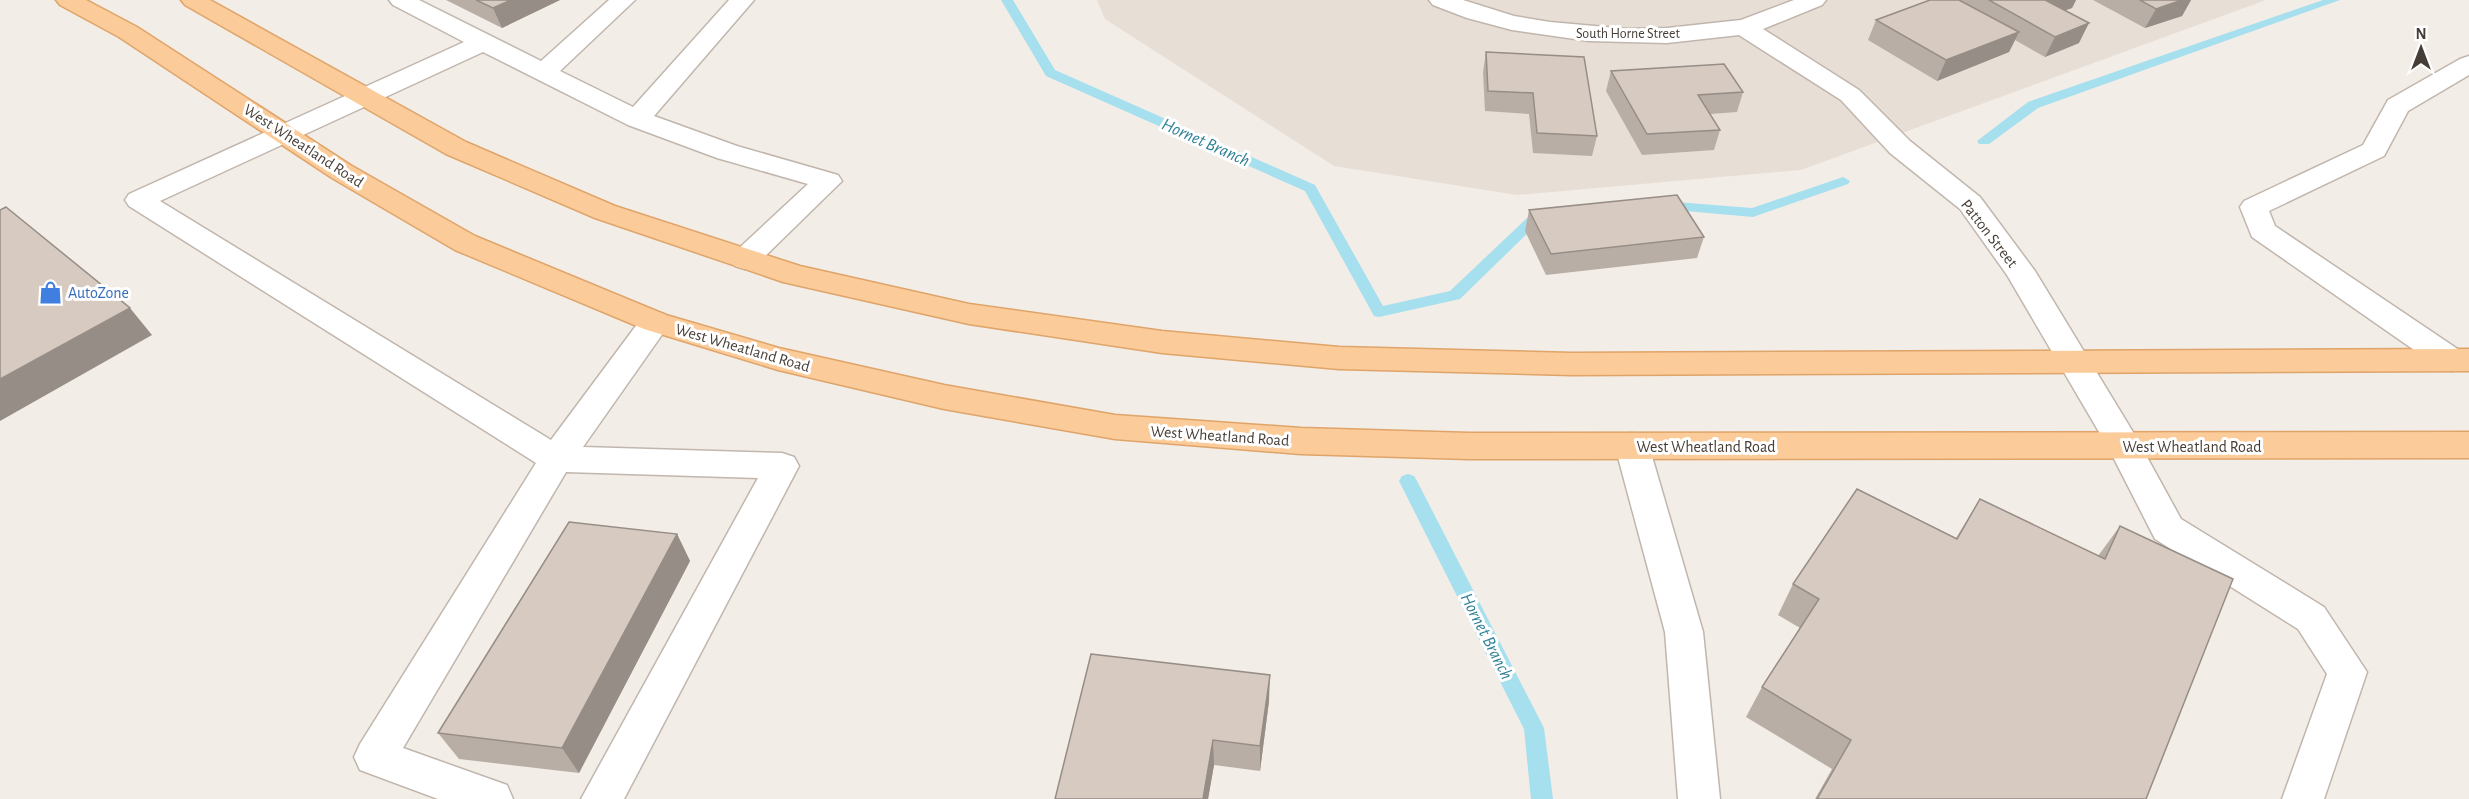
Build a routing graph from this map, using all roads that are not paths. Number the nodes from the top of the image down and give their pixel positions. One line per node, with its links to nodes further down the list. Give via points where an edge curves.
1 (68, 0): 14 (main road, West Wheatland Road, via 128,32)
2 (193, 0): 12 (main road)
3 (401, 0): 9 (street)
4 (623, 0): 11 (street)
5 (742, 0): 13 (street)
6 (1441, 0): 8 (street, South Horne Street, via 1466,10 1558,32 1668,35)
7 (1814, 0): 8 (street, South Horne Street)
8 (1744, 27): 18 (street, Patton Street, via 1850,95 1900,147 1970,203 2020,271)
9 (483, 42): 11 (street); 12 (street)
10 (2469, 64): 17 (street, via 2397,106 2374,150 2254,207 2262,231)
11 (543, 73): 13 (street)
12 (366, 98): 14 (street); 15 (main road, via 456,148 594,207)
13 (637, 119): 15 (street, via 727,152 828,182)
14 (285, 133): 16 (main road, West Wheatland Road, via 342,172 465,243); 22 (street, via 139,200)
15 (745, 259): 18 (main road, via 794,275 969,314 1162,342 1339,358 1572,364)
16 (656, 322): 20 (main road, West Wheatland Road, via 778,359 944,398 1115,427 1312,441); 22 (street)
17 (2460, 360): 18 (main road)
18 (2075, 362): 21 (street, Patton Street)
19 (2469, 445): 21 (main road, West Wheatland Road)
20 (1632, 446): 21 (main road, West Wheatland Road); 25 (street, via 1684,632)
21 (2124, 446): 26 (street, Patton Street, via 2168,529 2311,618 2347,672)
22 (556, 459): 23 (street, via 375,757); 24 (street, via 782,466)
23 (492, 799)
24 (602, 799)
25 (1699, 799)
26 (2303, 799)

